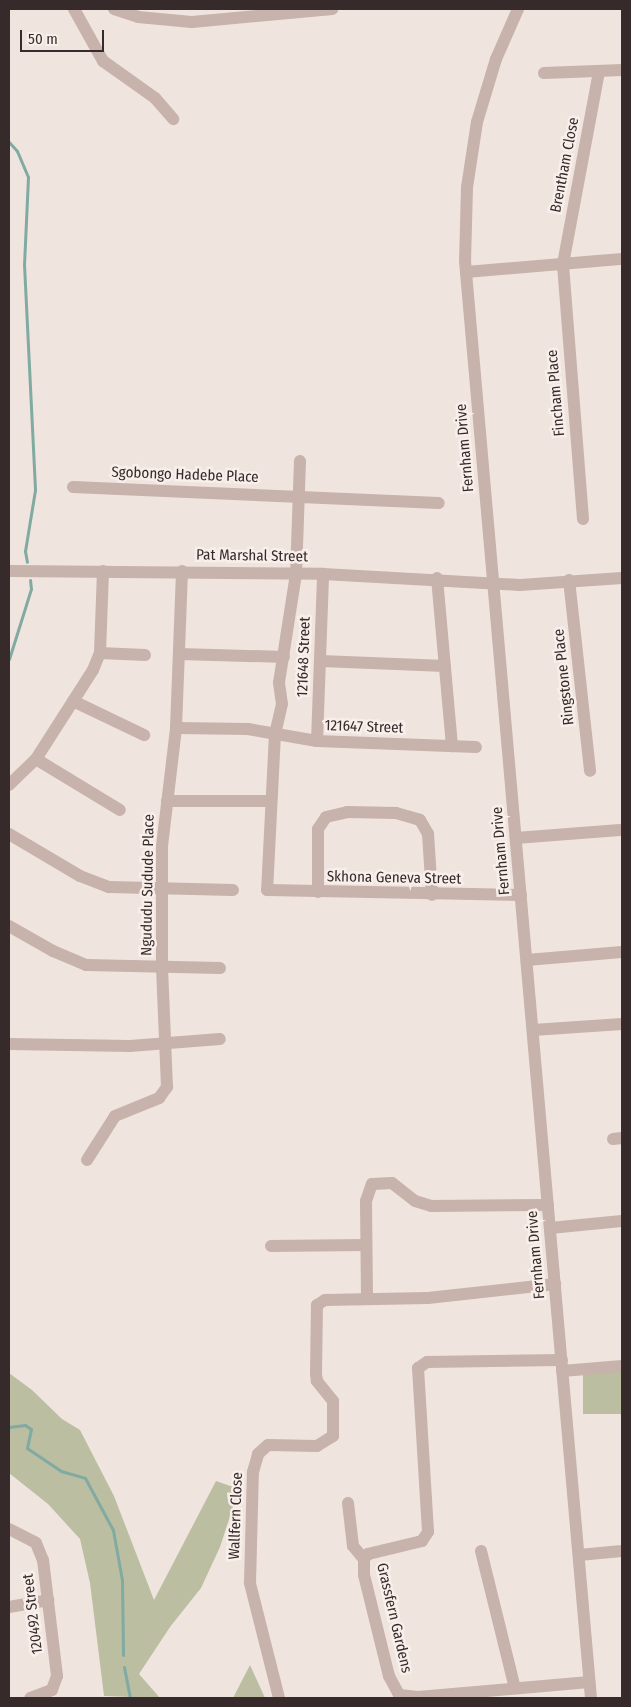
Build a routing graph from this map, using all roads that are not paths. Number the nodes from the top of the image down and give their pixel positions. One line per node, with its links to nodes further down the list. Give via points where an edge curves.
1 (74, 9): 8 (street, via 103,61 155,98)
2 (114, 9): 3 (street, via 138,17 192,22)
3 (332, 9)
4 (518, 9): 11 (street, Fernham Drive, via 496,59 477,122 467,187)
5 (622, 70): 6 (street)
6 (600, 71): 7 (street); 10 (street, Brentham Close)
7 (544, 73)
8 (173, 119)
9 (622, 259): 10 (street)
10 (563, 264): 11 (street); 16 (street, Fincham Place)
11 (466, 272): 25 (street, Fernham Drive)
12 (300, 461): 14 (street)
13 (73, 487): 14 (street, Sgobongo Hadebe Place)
14 (297, 496): 15 (street, Sgobongo Hadebe Place); 20 (street)
15 (439, 503)
16 (583, 519)
17 (9, 571): 18 (street, Pat Marshal Street)
18 (103, 571): 19 (street, Pat Marshal Street); 26 (street)
19 (182, 571): 20 (street, Pat Marshal Street); 27 (street, Ngududu Sudude Place)
20 (296, 574): 21 (street, Pat Marshal Street); 29 (street)
21 (323, 574): 22 (street, Pat Marshal Street); 30 (street, 121648 Street)
22 (437, 578): 25 (street, Pat Marshal Street); 31 (street)
23 (622, 578): 24 (street, Pat Marshal Street)
24 (569, 580): 25 (street, Pat Marshal Street); 40 (street, Ringstone Place)
25 (494, 584): 47 (street, Fernham Drive)
26 (100, 653): 28 (street); 32 (street)
27 (179, 654): 29 (street); 33 (street, Ngududu Sudude Place)
28 (145, 655)
29 (284, 657): 34 (street, via 279,682 281,712)
30 (322, 661): 31 (street); 36 (street, 121648 Street)
31 (445, 666): 37 (street)
32 (73, 701): 35 (street); 39 (street)
33 (176, 728): 34 (street, 121647 Street); 42 (street, Ngududu Sudude Place)
34 (275, 734): 36 (street, 121647 Street); 43 (street)
35 (144, 735)
36 (317, 741): 37 (street, 121647 Street)
37 (452, 746): 38 (street, 121647 Street)
38 (476, 747)
39 (36, 759): 41 (street); 44 (street)
40 (590, 771)
41 (9, 785)
42 (167, 800): 43 (street); 48 (street, Ngududu Sudude Place)
43 (271, 801): 50 (street, Skhona Geneva Street, via 267,890)
44 (120, 810)
45 (620, 830): 47 (street)
46 (9, 834): 48 (street, via 95,883 131,889)
47 (516, 838): 51 (street, Fernham Drive)
48 (162, 889): 49 (street); 56 (street, Ngududu Sudude Place)
49 (233, 890)
50 (318, 892): 52 (street, Skhona Geneva Street); 52 (street, via 317,838 326,817 347,812 396,813 420,820 428,834)
51 (521, 895): 52 (street, Skhona Geneva Street); 55 (street, Fernham Drive)
52 (432, 896)
53 (9, 926): 56 (street, via 86,965)
54 (622, 952): 55 (street)
55 (527, 960): 59 (street, Fernham Drive)
56 (162, 968): 57 (street); 61 (street, Ngududu Sudude Place)
57 (220, 968)
58 (622, 1024): 59 (street)
59 (532, 1030): 64 (street, Fernham Drive)
60 (220, 1040): 61 (street)
61 (164, 1043): 62 (street, via 130,1046); 63 (street, Ngududu Sudude Place, via 166,1091 152,1102 115,1116)
62 (9, 1044)
63 (87, 1160)
64 (548, 1206): 66 (street, Fernham Drive); 67 (street, via 431,1206 415,1201 392,1183 379,1182 372,1184 366,1192)
65 (622, 1221): 66 (street)
66 (550, 1228): 69 (street, Fernham Drive)
67 (365, 1245): 68 (street); 70 (street)
68 (271, 1246)
69 (555, 1284): 70 (street, Wallfern Close, via 428,1298); 71 (street, Fernham Drive)
70 (367, 1298): 84 (street, Wallfern Close, via 325,1300 316,1310 316,1374 317,1381 333,1401 333,1436 317,1446 268,1445 261,1449 255,1462 250,1583)
71 (562, 1366): 72 (street); 77 (street, Fernham Drive); 78 (street, Grassfern Gardens, via 427,1362 418,1368 428,1532 422,1540 374,1551)
72 (622, 1366)
73 (348, 1503): 78 (street, via 353,1546)
74 (9, 1529): 79 (street, 120492 Street, via 40,1547)
75 (481, 1551): 82 (street)
76 (622, 1551): 77 (street)
77 (579, 1555): 81 (street, Fernham Drive)
78 (364, 1559): 82 (street, Grassfern Gardens, via 364,1575 387,1666 399,1695 418,1697)
79 (48, 1600): 80 (street); 83 (street, 120492 Street, via 56,1686 47,1693)
80 (9, 1607)
81 (589, 1682): 82 (street, Grassfern Gardens); 85 (street, Fernham Drive)
82 (515, 1688)
83 (30, 1698)
84 (279, 1698)
85 (591, 1698)

